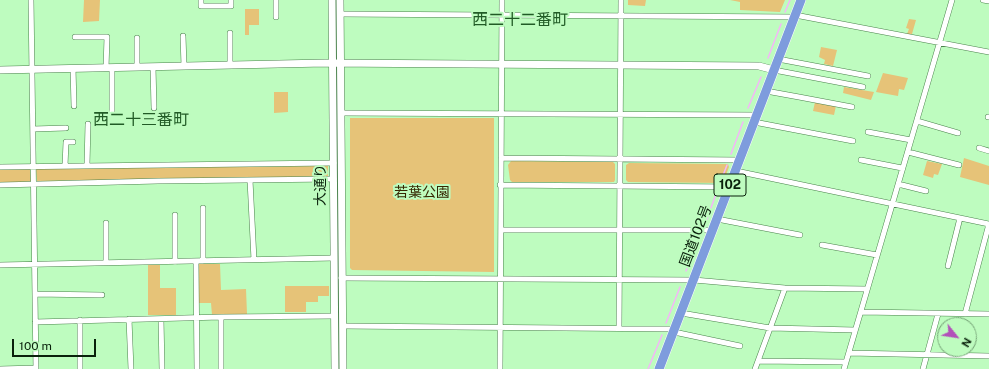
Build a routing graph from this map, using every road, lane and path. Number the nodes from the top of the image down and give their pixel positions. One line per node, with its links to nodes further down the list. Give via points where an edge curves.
1 (31, 0): 34 (street)
2 (201, 0): 3 (street, via 201,6 230,6)
3 (231, 0)
4 (276, 0): 15 (street)
5 (332, 0): 25 (street, 大通り)
6 (340, 0): 13 (street, 大通り)
7 (502, 0): 16 (street)
8 (620, 0): 14 (street)
9 (801, 0): 17 (highway, 国道102号 / 102)
10 (952, 0): 22 (street)
11 (983, 0): 12 (street)
12 (989, 1)
13 (340, 14): 16 (street); 25 (street, 大通り)
14 (620, 15): 16 (street); 17 (street); 28 (street)
15 (276, 16)
16 (502, 16): 26 (street)
17 (795, 16): 22 (street); 24 (highway, 国道102号 / 102)
18 (230, 33): 27 (street)
19 (183, 36): 29 (street)
20 (75, 37): 33 (street, via 107,37)
21 (137, 38): 30 (street)
22 (940, 43): 23 (street); 48 (street)
23 (989, 52)
24 (778, 59): 36 (highway, 国道102号 / 102); 37 (street)
25 (336, 64): 26 (street); 27 (street); 44 (street, 大通り); 64 (street, 大通り)
26 (501, 64): 28 (street); 45 (street)
27 (230, 65): 29 (street)
28 (620, 65): 36 (street, via 759,66); 46 (street)
29 (184, 66): 31 (street)
30 (137, 67): 31 (street); 33 (street)
31 (153, 67): 42 (street)
32 (73, 68): 33 (street); 34 (street); 40 (street)
33 (109, 68): 43 (street)
34 (31, 69): 35 (street); 51 (street)
35 (0, 70)
36 (774, 70): 38 (street); 39 (highway, 国道102号 / 102)
37 (868, 76)
38 (863, 87)
39 (766, 91): 41 (street); 47 (highway, 国道102号 / 102)
40 (74, 106)
41 (852, 107)
42 (154, 108)
43 (112, 111)
44 (341, 113): 45 (street); 104 (street, 大通り)
45 (501, 114): 46 (street); 60 (street)
46 (620, 114): 47 (street); 61 (street)
47 (755, 119): 55 (street); 62 (highway, 国道102号 / 102)
48 (917, 120): 53 (street); 54 (street)
49 (88, 124): 65 (street)
50 (66, 128): 51 (street)
51 (33, 129): 67 (street)
52 (868, 132): 54 (street)
53 (958, 133)
54 (911, 140): 59 (street)
55 (853, 141)
56 (73, 142): 68 (street, via 66,142)
57 (979, 148): 58 (street)
58 (989, 151)
59 (908, 152): 66 (street); 70 (street)
60 (501, 158): 61 (street); 77 (street)
61 (619, 159): 62 (street); 78 (street)
62 (740, 160): 71 (highway, 国道102号 / 102)
63 (861, 160): 70 (street)
64 (334, 163): 65 (street); 72 (street, 大通り)
65 (87, 165): 68 (street)
66 (959, 165)
67 (33, 166): 68 (street); 69 (street); 76 (street)
68 (65, 166)
69 (0, 167)
70 (902, 168): 74 (street)
71 (736, 171): 79 (highway, 国道102号 / 102); 81 (street)
72 (334, 179): 73 (street); 94 (street, 大通り)
73 (250, 180): 76 (street); 95 (street)
74 (898, 184): 80 (street); 81 (street)
75 (0, 185): 76 (street)
76 (34, 185): 100 (street)
77 (500, 185): 78 (street); 88 (street)
78 (619, 185): 79 (street); 90 (street)
79 (730, 187): 85 (highway, 国道102号 / 102)
80 (926, 191)
81 (892, 204): 84 (street); 93 (street)
82 (203, 208): 96 (street)
83 (175, 215): 97 (street)
84 (960, 218): 87 (street); 102 (street)
85 (717, 219): 89 (highway, 国道102号 / 102); 91 (street)
86 (106, 223): 99 (street)
87 (989, 224): 115 (street)
88 (501, 230): 90 (street); 105 (street)
89 (713, 230): 90 (street); 107 (highway, 国道102号 / 102)
90 (619, 231): 106 (street)
91 (800, 235)
92 (822, 245): 93 (street)
93 (877, 255): 109 (street)
94 (334, 258): 95 (street); 103 (street, 大通り)
95 (254, 260): 96 (street)
96 (203, 261): 98 (street)
97 (175, 262): 98 (street); 99 (street)
98 (196, 262): 119 (street)
99 (106, 263): 100 (street)
100 (34, 264): 101 (street); 110 (street)
101 (0, 265)
102 (948, 266)
103 (335, 278): 104 (street); 117 (street, 大通り)
104 (343, 278): 105 (street); 124 (street, 大通り)
105 (500, 279): 106 (street); 125 (street)
106 (619, 279): 107 (street); 126 (street)
107 (694, 280): 108 (street); 113 (highway, 国道102号 / 102)
108 (785, 288): 109 (street); 127 (street)
109 (867, 289): 112 (street)
110 (35, 294): 111 (street); 123 (street)
111 (102, 295)
112 (861, 312): 114 (street); 129 (street)
113 (681, 313): 127 (street); 128 (highway, 国道102号 / 102)
114 (938, 314): 115 (street); 132 (street)
115 (965, 314): 116 (street)
116 (989, 314)
117 (335, 316): 118 (street); 143 (street, 大通り)
118 (221, 317): 119 (street); 142 (street)
119 (197, 318): 121 (street); 141 (street)
120 (129, 319): 121 (street); 122 (street); 139 (street)
121 (161, 319): 140 (street)
122 (80, 320): 123 (street); 138 (street)
123 (35, 322): 137 (street)
124 (343, 326): 125 (street); 144 (street, 大通り)
125 (500, 327): 126 (street); 145 (street)
126 (618, 328): 128 (street)
127 (770, 328): 129 (street); 134 (street)
128 (674, 330): 130 (street); 146 (highway, 国道102号 / 102)
129 (856, 330): 131 (street)
130 (740, 346)
131 (849, 353): 132 (street); 135 (street)
132 (927, 354): 133 (street); 149 (street)
133 (989, 356)
134 (758, 361): 135 (street); 147 (street)
135 (846, 362): 148 (street)
136 (0, 369): 137 (street)
137 (36, 369)
138 (80, 369)
139 (131, 369)
140 (162, 369)
141 (197, 369)
142 (221, 369)
143 (335, 369)
144 (343, 369)
145 (500, 369)
146 (660, 369)
147 (755, 369)
148 (844, 369)
149 (923, 369)

